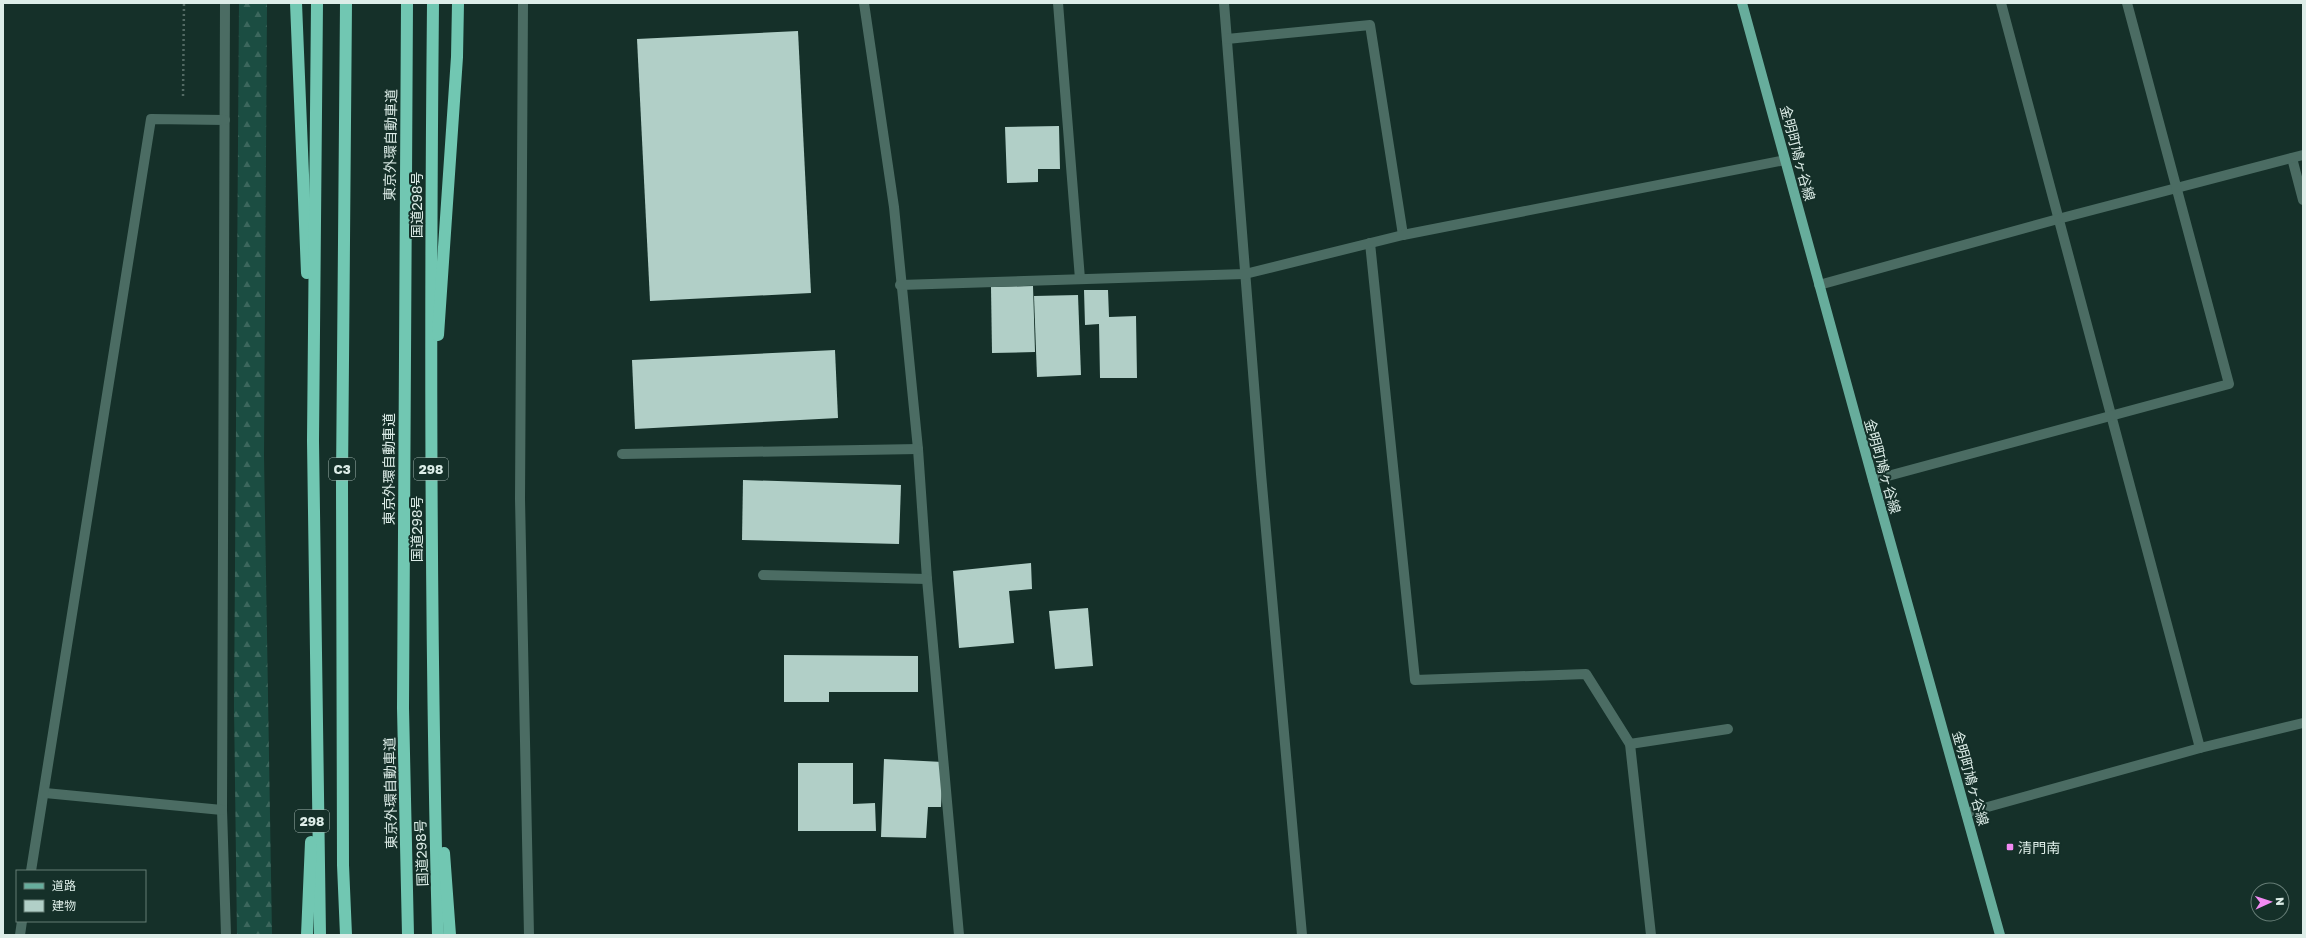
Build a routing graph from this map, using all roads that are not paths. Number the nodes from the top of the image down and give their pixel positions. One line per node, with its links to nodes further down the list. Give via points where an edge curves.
1 (224, 3): 16 (street)
2 (296, 3): 30 (highway)
3 (317, 3): 30 (highway, 298)
4 (346, 3): 52 (highway, C3, via 342,480 343,865)
5 (407, 3): 53 (highway, 東京外環自動車道, via 403,708)
6 (433, 3): 31 (highway, 国道298号 / 298)
7 (458, 3): 31 (highway, via 457,57)
8 (524, 3): 56 (street, via 520,499)
9 (864, 3): 27 (street, via 894,207)
10 (1058, 3): 26 (street)
11 (1224, 3): 15 (street)
12 (1742, 3): 19 (main road, 金明町鳩ヶ谷線)
13 (2001, 3): 22 (street)
14 (2127, 3): 20 (street)
15 (1227, 39): 23 (street, via 1370,25); 25 (street)
16 (225, 120): 43 (street, via 151,119); 44 (street)
17 (2303, 155): 18 (street)
18 (2292, 158): 20 (street); 21 (street)
19 (1785, 160): 23 (street); 28 (main road, 金明町鳩ヶ谷線)
20 (2176, 188): 22 (street); 29 (street, via 2229,384)
21 (2303, 200)
22 (2058, 219): 28 (street); 29 (street)
23 (1403, 235): 24 (street)
24 (1370, 243): 25 (street); 41 (street, via 1415,680 1586,674)
25 (1245, 274): 26 (street); 58 (street)
26 (1080, 279): 27 (street)
27 (900, 285): 32 (street)
28 (1819, 286): 34 (main road, 金明町鳩ヶ谷線)
29 (2111, 416): 34 (street); 42 (street)
30 (314, 441): 38 (highway, 298)
31 (431, 449): 37 (highway, 国道298号 / 298)
32 (918, 449): 33 (street); 36 (street)
33 (622, 454)
34 (1873, 480): 45 (main road, 金明町鳩ヶ谷線)
35 (763, 574): 36 (street)
36 (927, 579): 57 (street)
37 (432, 706): 54 (highway, 国道298号 / 298); 55 (highway)
38 (316, 707): 50 (highway, 298); 51 (highway, 298)
39 (2303, 722): 42 (street)
40 (1728, 729): 41 (street)
41 (1630, 744): 59 (street)
42 (2200, 748): 45 (street)
43 (45, 793): 44 (street); 46 (street)
44 (222, 810): 49 (street)
45 (1966, 813): 60 (main road, 金明町鳩ヶ谷線)
46 (31, 870)
47 (22, 922): 48 (street)
48 (20, 935)
49 (226, 935)
50 (307, 935)
51 (320, 935)
52 (346, 935)
53 (408, 935)
54 (438, 935)
55 (450, 935)
56 (529, 935)
57 (959, 935)
58 (1302, 935)
59 (1651, 935)
60 (2000, 935)

